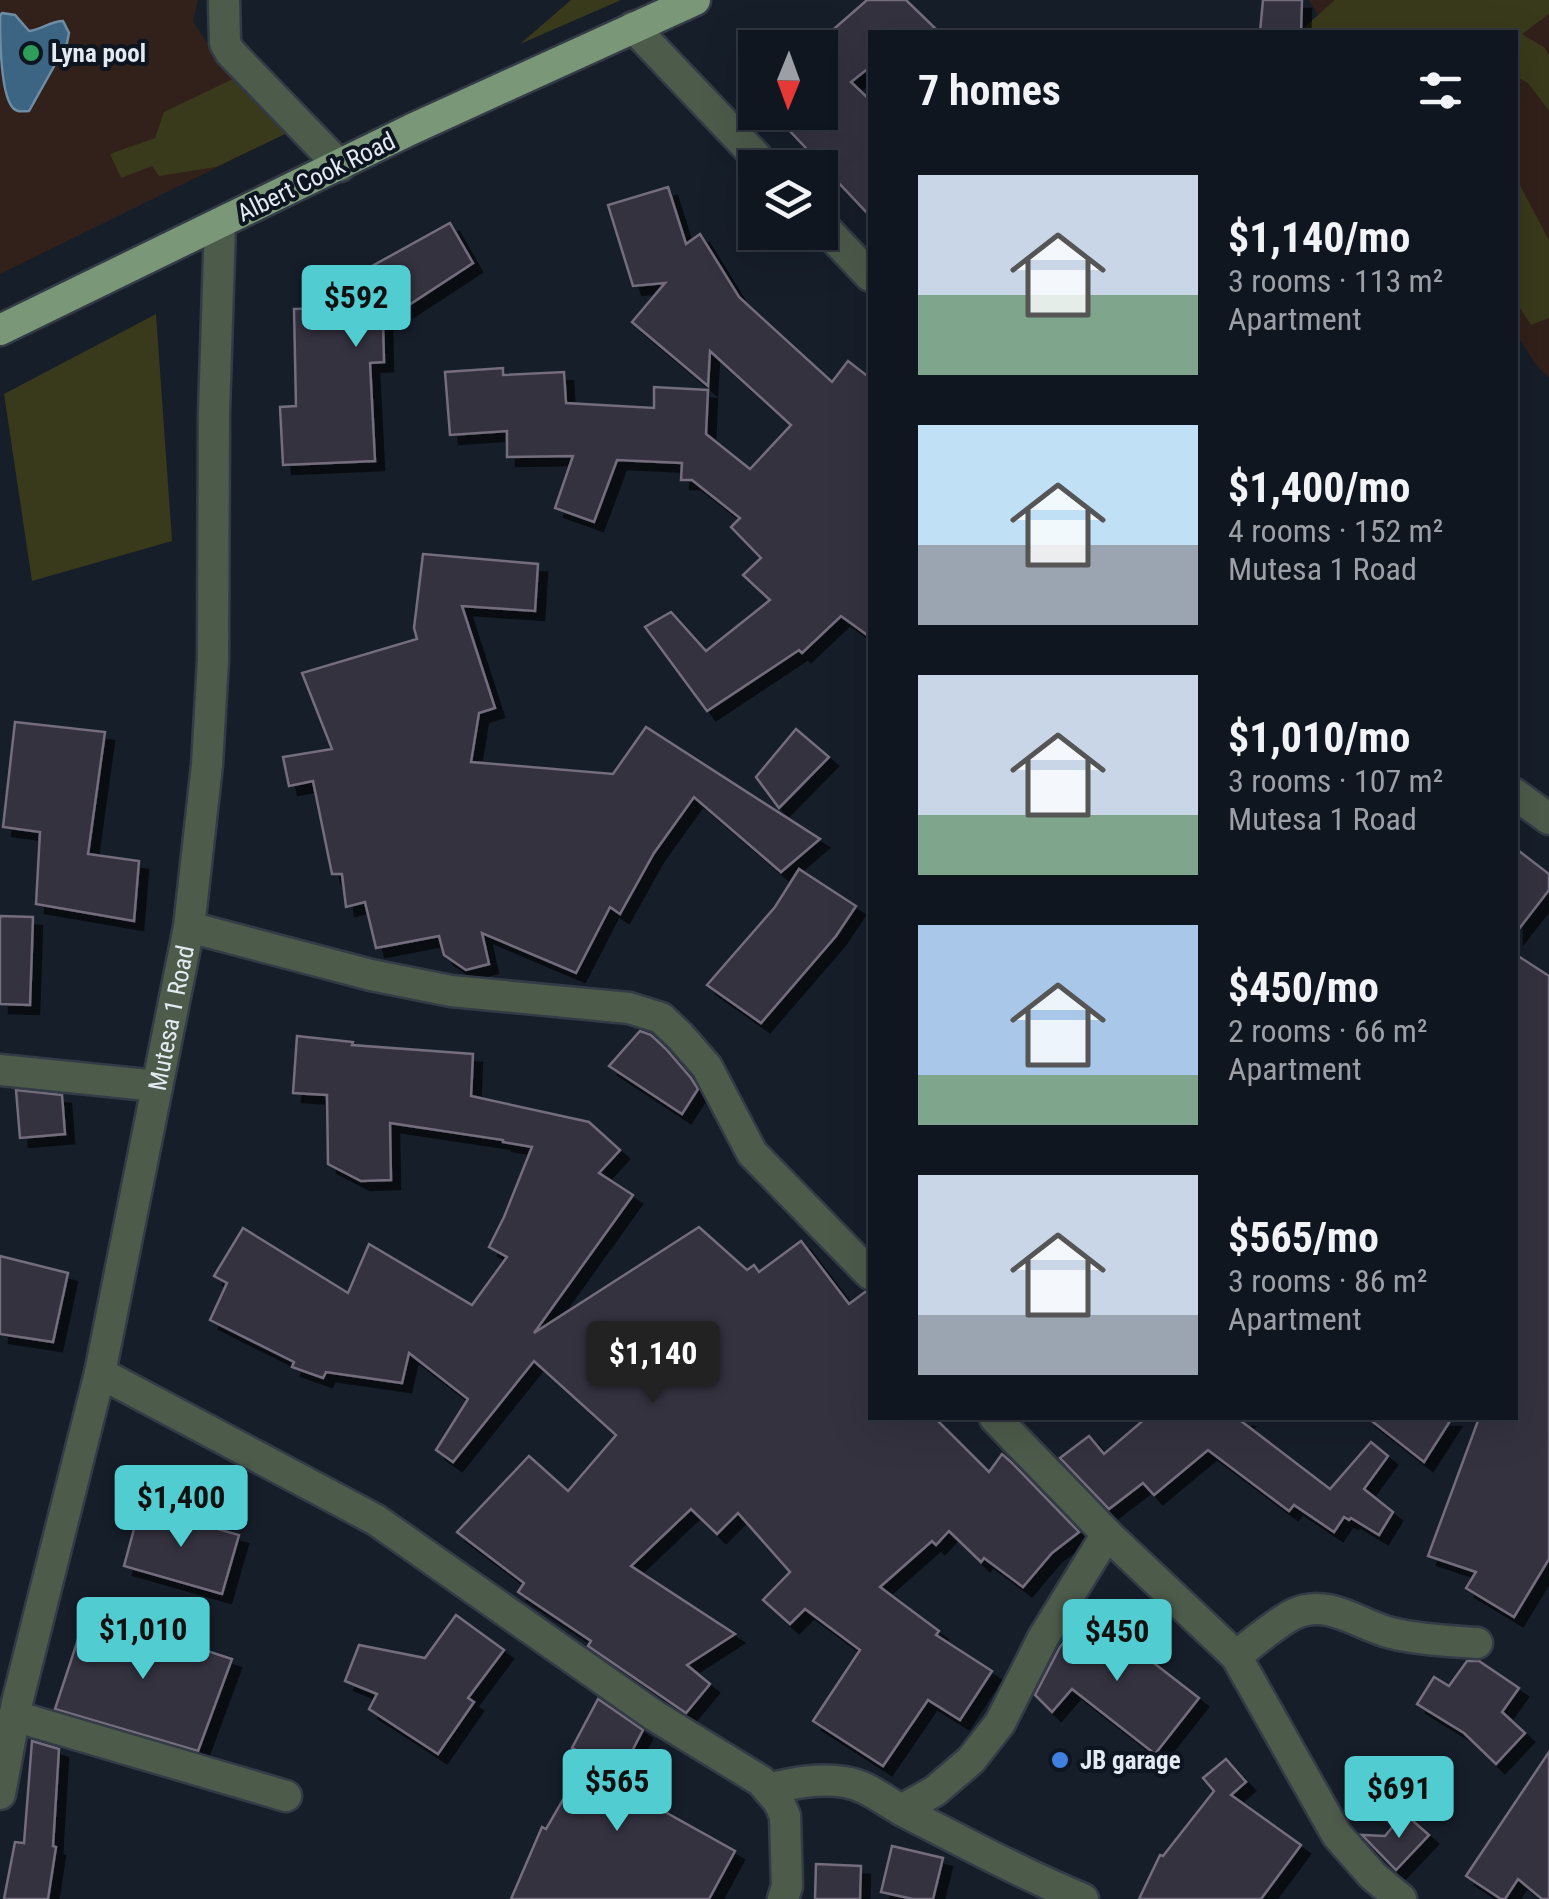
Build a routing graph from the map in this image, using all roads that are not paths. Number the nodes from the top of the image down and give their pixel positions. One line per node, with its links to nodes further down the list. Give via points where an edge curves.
1 (224, 0): 5 (street, via 230,52)
2 (695, 0): 3 (main road, Albert Cook Road)
3 (634, 27): 4 (street); 5 (main road, Albert Cook Road)
4 (750, 150)
5 (340, 166): 6 (main road, Albert Cook Road)
6 (220, 224): 9 (main road, Albert Cook Road); 12 (street, Mutesa 1 Road, via 213,660)
7 (838, 242): 8 (street)
8 (868, 274)
9 (0, 330)
10 (1518, 796): 11 (street)
11 (1549, 819)
12 (188, 927): 14 (street, Mutesa 1 Road); 15 (street, via 450,992 629,1008 660,1018 707,1067 752,1153)
13 (0, 1070): 14 (street)
14 (157, 1086): 16 (street, Mutesa 1 Road)
15 (868, 1272)
16 (100, 1372): 21 (street, Mutesa 1 Road); 22 (street, via 376,1520)
17 (997, 1420): 18 (street)
18 (1107, 1534): 20 (street); 25 (street, via 1000,1723 971,1760)
19 (1478, 1644): 20 (street, via 1388,1632 1316,1609 1294,1614)
20 (1236, 1656): 28 (street, via 1336,1835)
21 (14, 1716): 23 (street, Mutesa 1 Road); 24 (street)
22 (768, 1789): 25 (street, via 808,1780 844,1782 868,1788); 26 (street, via 786,1816)
23 (0, 1794)
24 (286, 1796)
25 (901, 1810): 27 (street)
26 (783, 1899)
27 (1083, 1899)
28 (1402, 1899)

